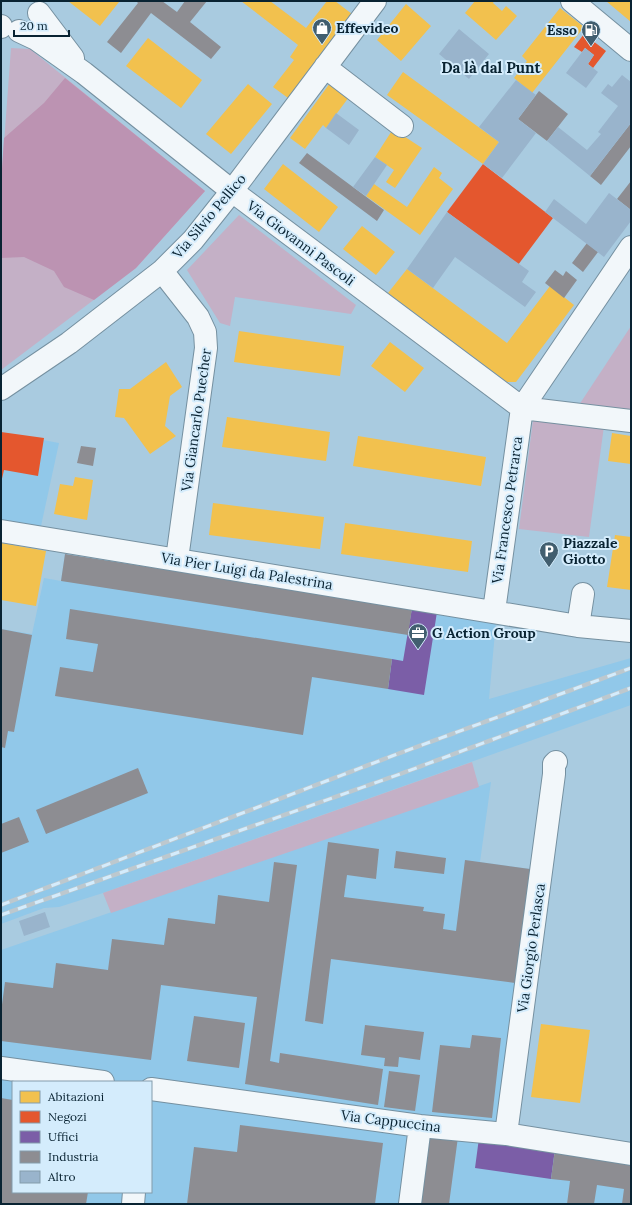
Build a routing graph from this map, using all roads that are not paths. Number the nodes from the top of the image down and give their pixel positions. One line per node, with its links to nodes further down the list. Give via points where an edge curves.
1 (375, 1): 6 (street, Via Silvio Pellico)
2 (572, 1): 5 (street)
3 (38, 7): 4 (street, via 33,24); 7 (street, Via Giovanni Pascoli)
4 (6, 28): 7 (street, Via Giovanni Pascoli, via 36,39)
5 (631, 50)
6 (325, 67): 8 (street); 9 (street, Via Silvio Pellico)
7 (84, 73): 9 (street, Via Giovanni Pascoli)
8 (402, 126)
9 (232, 191): 11 (street, Via Silvio Pellico, via 193,240); 13 (street, Via Giovanni Pascoli)
10 (631, 247): 13 (street, Via Francesco Petrarca)
11 (162, 271): 12 (street, Via Silvio Pellico, via 69,343); 16 (street, Via Giancarlo Puecher, via 198,317 205,332 206,348)
12 (1, 389)
13 (522, 408): 14 (street); 18 (street, Via Francesco Petrarca)
14 (631, 421)
15 (1, 532): 16 (street, Via Pier Luigi da Palestrina)
16 (177, 559): 18 (street, Via Pier Luigi da Palestrina)
17 (583, 594): 19 (street)
18 (494, 611): 19 (street)
19 (578, 626): 20 (street)
20 (631, 631)
21 (556, 762): 26 (street, Via Giorgio Perlasca)
22 (1, 1068): 23 (street)
23 (96, 1081)
24 (152, 1089): 25 (street, Via Cappuccina)
25 (420, 1126): 26 (street, Via Cappuccina); 30 (street)
26 (506, 1134): 27 (street, Via Cappuccina)
27 (631, 1154)
28 (134, 1193): 29 (street)
29 (133, 1204)
30 (410, 1204)

